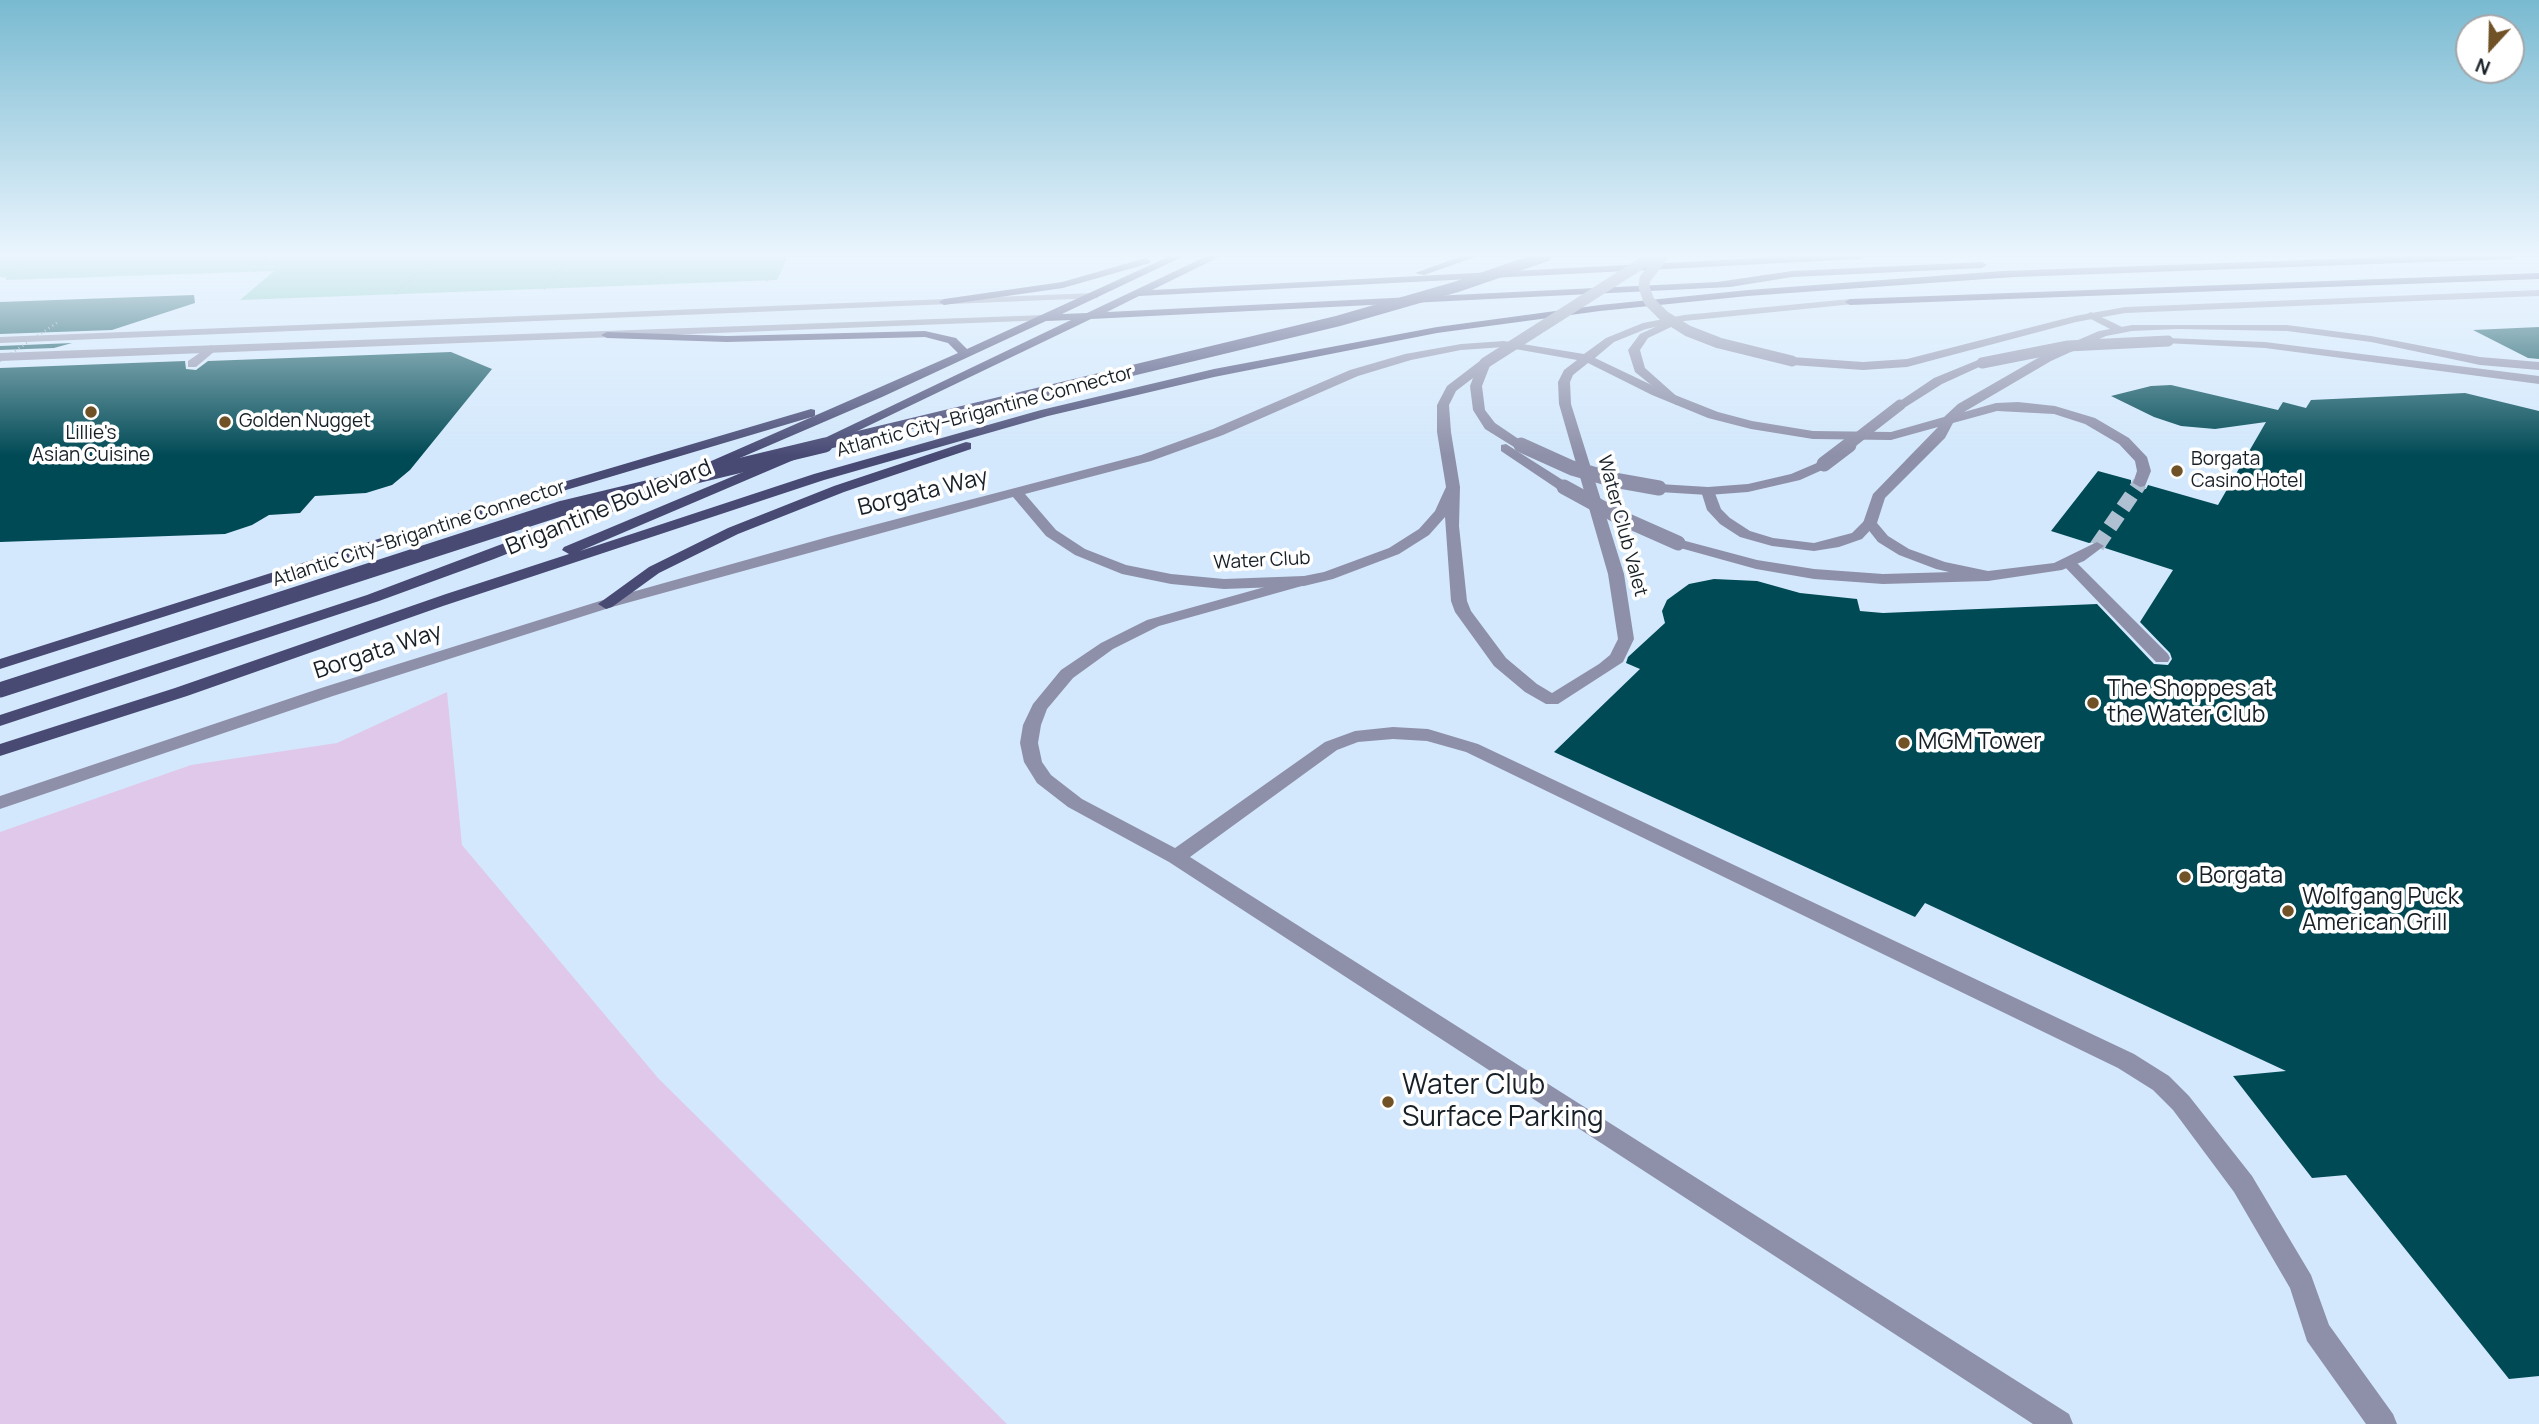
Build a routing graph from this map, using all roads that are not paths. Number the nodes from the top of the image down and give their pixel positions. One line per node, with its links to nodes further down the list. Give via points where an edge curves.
1 (436, 322): 15 (street)
2 (930, 322): 14 (street)
3 (1035, 322): 17 (main road, Brigantine Boulevard)
4 (1075, 322): 38 (main road, Brigantine Boulevard, via 774,464)
5 (1332, 322): 42 (main road, Atlantic City–Brigantine Connector, bridge, via 574,505)
6 (1491, 322): 24 (main road, Atlantic City–Brigantine Connector, via 1362,343)
7 (1547, 322): 20 (street, bridge)
8 (1661, 322): 18 (street, Water Club Valet, via 1620,334)
9 (1674, 322): 11 (street, bridge, via 1719,343 1792,360 1845,366 1907,363)
10 (1674, 322): 26 (street, via 1644,336 1634,350 1639,369)
11 (2062, 322)
12 (2104, 322): 13 (street)
13 (2118, 330): 22 (street, Borgata Way, via 2287,328 2480,361); 27 (street, Borgata Way, via 2092,336 2047,358)
14 (607, 335): 16 (street); 17 (main road, via 727,339 925,334 952,340)
15 (0, 340)
16 (211, 349): 19 (street); 21 (street)
17 (965, 353): 25 (main road, Brigantine Boulevard)
18 (1584, 358): 26 (street, Borgata Way); 30 (street, Water Club Valet, via 1568,373 1563,392 1616,574 1626,639 1617,658 1552,700 1500,662 1459,601); 32 (street, Borgata Way, via 1504,344 1461,346 1409,357 1328,382 1184,445)
19 (0, 359)
20 (1485, 363): 28 (street, via 1476,386 1479,410); 30 (street, via 1451,388 1443,405)
21 (192, 364)
22 (2539, 366)
23 (2539, 380): 31 (street, bridge, via 2275,346 2168,341 2068,346 1982,363 1938,381 1824,464 1781,482)
24 (1132, 391): 38 (main road, Atlantic City–Brigantine Connector, via 819,477); 39 (main road, via 1049,422 885,472 764,518 662,565)
25 (878, 394): 41 (main road, via 584,479); 43 (main road, Brigantine Boulevard, via 489,556)
26 (1676, 401): 27 (street, Borgata Way, via 1741,423 1813,435 1891,436)
27 (1949, 419): 29 (street, Borgata Way, via 2007,406 2067,413 2124,441 2142,460); 33 (street, Borgata Way, via 1940,435 1878,497)
28 (1513, 446): 31 (street, bridge, via 1614,480); 36 (street, bridge, via 1542,474 1678,543 1756,564 1825,575 1883,579)
29 (2140, 483)
30 (1453, 487): 37 (street, Water Club, via 1434,522 1411,542 1375,560)
31 (1708, 491): 33 (street, via 1724,522 1772,542 1814,547 1839,543 1857,536)
32 (1017, 493): 37 (street, Water Club, via 1058,538 1122,569 1196,582); 39 (street, Borgata Way)
33 (1870, 523): 36 (street, via 1904,552)
34 (2097, 546): 35 (street)
35 (2069, 563): 36 (street); 40 (street)
36 (1988, 576)
37 (1304, 581): 46 (street, via 1129,634 1067,674 1039,708 1029,743 1033,762 1044,779 1095,815)
38 (442, 601): 44 (main road, Brigantine Boulevard)
39 (606, 604): 45 (street, Borgata Way)
40 (2162, 658)
41 (0, 664)
42 (0, 690)
43 (0, 721)
44 (0, 750)
45 (0, 803)
46 (1176, 857): 47 (street); 48 (street, via 1331,746 1355,737 1428,735 1472,748 2126,1061 2161,1083 2244,1185 2302,1284 2317,1332)
47 (2059, 1424)
48 (2383, 1424)

